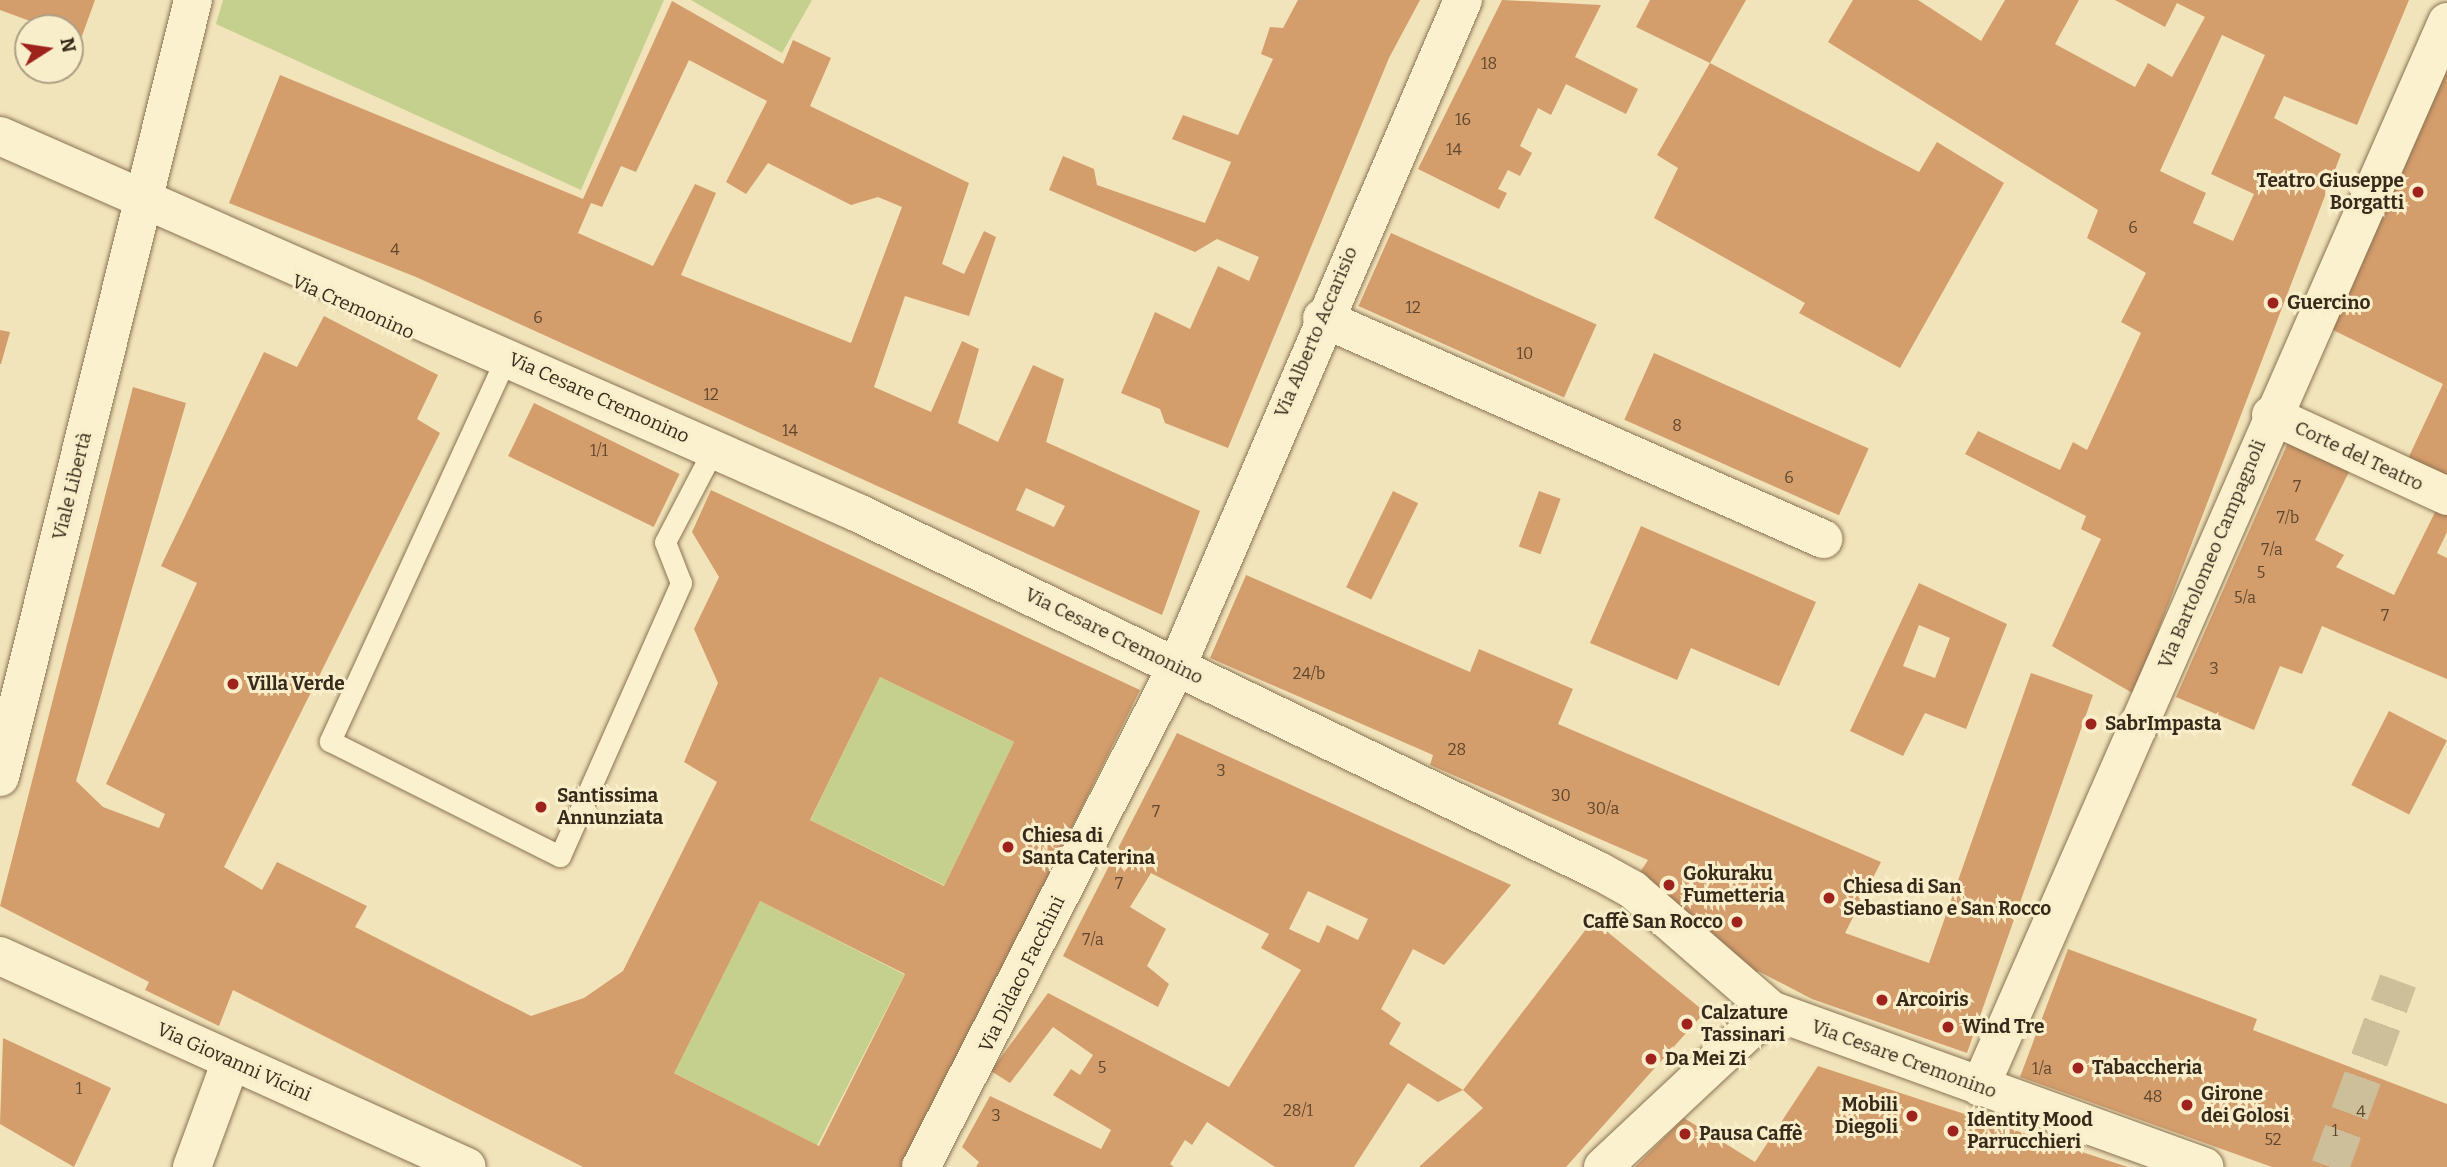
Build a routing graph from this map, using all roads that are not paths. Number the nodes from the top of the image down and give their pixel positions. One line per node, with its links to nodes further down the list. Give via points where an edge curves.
1 (193, 0): 5 (street, Viale Libertà)
2 (1463, 0): 6 (street, Via Alberto Accarisio)
3 (2447, 22): 9 (street, Via Bartolomeo Campagnoli)
4 (0, 136): 5 (street, Via Cesare Cremonino)
5 (142, 202): 7 (street, Via Cesare Cremonino); 14 (street, Viale Libertà)
6 (1322, 318): 12 (street); 13 (street, Via Alberto Accarisio)
7 (503, 365): 8 (street, via 554,398); 10 (street, Via Cesare Cremonino); 10 (lane, via 330,741 560,856 681,583 665,542)
8 (553, 412)
9 (2271, 415): 11 (street, Corte del Teatro); 18 (street, Via Bartolomeo Campagnoli)
10 (713, 450): 13 (street, Via Cesare Cremonino)
11 (2447, 496)
12 (1823, 539)
13 (1177, 666): 16 (street, Via Cesare Cremonino, via 1611,877); 21 (street, Via Didaco Facchini)
14 (0, 777)
15 (0, 956): 17 (street, Via Giovanni Vicini)
16 (1771, 1010): 18 (street, Via Cesare Cremonino); 22 (street)
17 (231, 1061): 19 (street); 20 (street, Via Giovanni Vicini)
18 (1980, 1087): 23 (street, Via Cesare Cremonino)
19 (192, 1167)
20 (467, 1167)
21 (921, 1167)
22 (1602, 1167)
23 (2204, 1167)

